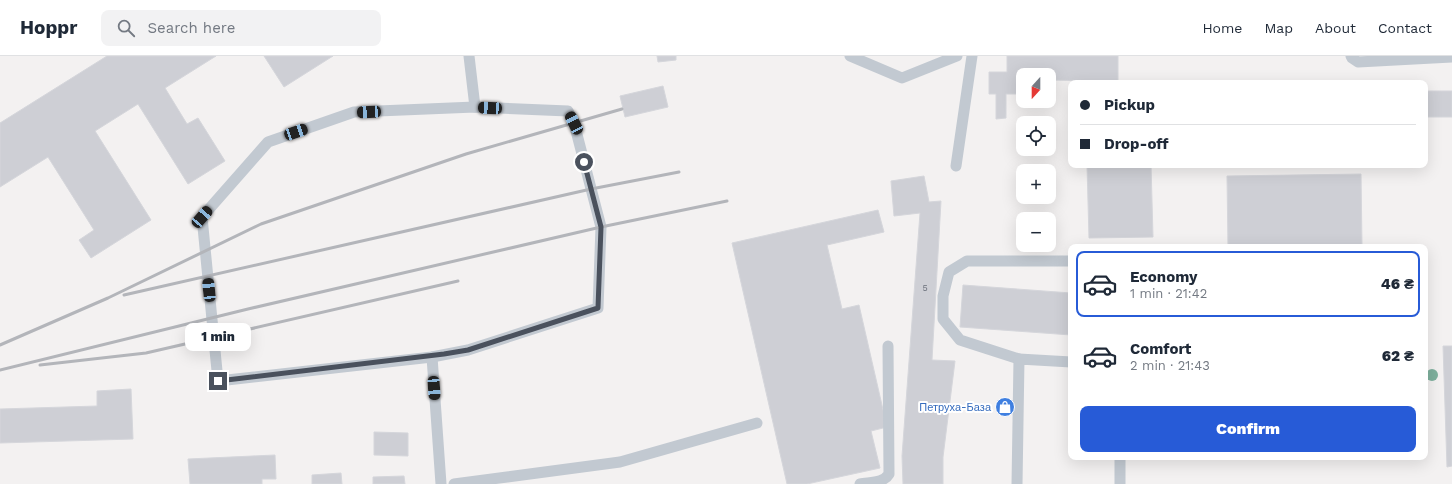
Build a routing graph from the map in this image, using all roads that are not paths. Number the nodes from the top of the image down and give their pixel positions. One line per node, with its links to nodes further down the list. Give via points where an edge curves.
1 (469, 56): 7 (lane)
2 (850, 56): 3 (lane, via 902,78)
3 (957, 56)
4 (972, 56): 8 (lane)
5 (1351, 56): 6 (lane, via 1358,62)
6 (1452, 57)
7 (475, 107): 11 (lane, via 568,111 574,123 601,227 598,308 468,350); 11 (lane, via 354,112 268,142 202,217 218,381)
8 (956, 166)
9 (1068, 261): 12 (lane, via 967,261 949,272 943,296 943,319 960,340)
10 (888, 346): 18 (lane, via 889,474 880,481)
11 (432, 357): 16 (lane)
12 (1019, 359): 13 (lane); 19 (lane)
13 (1068, 362)
14 (757, 423): 17 (lane, via 620,462)
15 (1120, 460): 20 (lane)
16 (441, 484)
17 (454, 484)
18 (860, 484)
19 (1017, 484)
20 (1120, 484)

